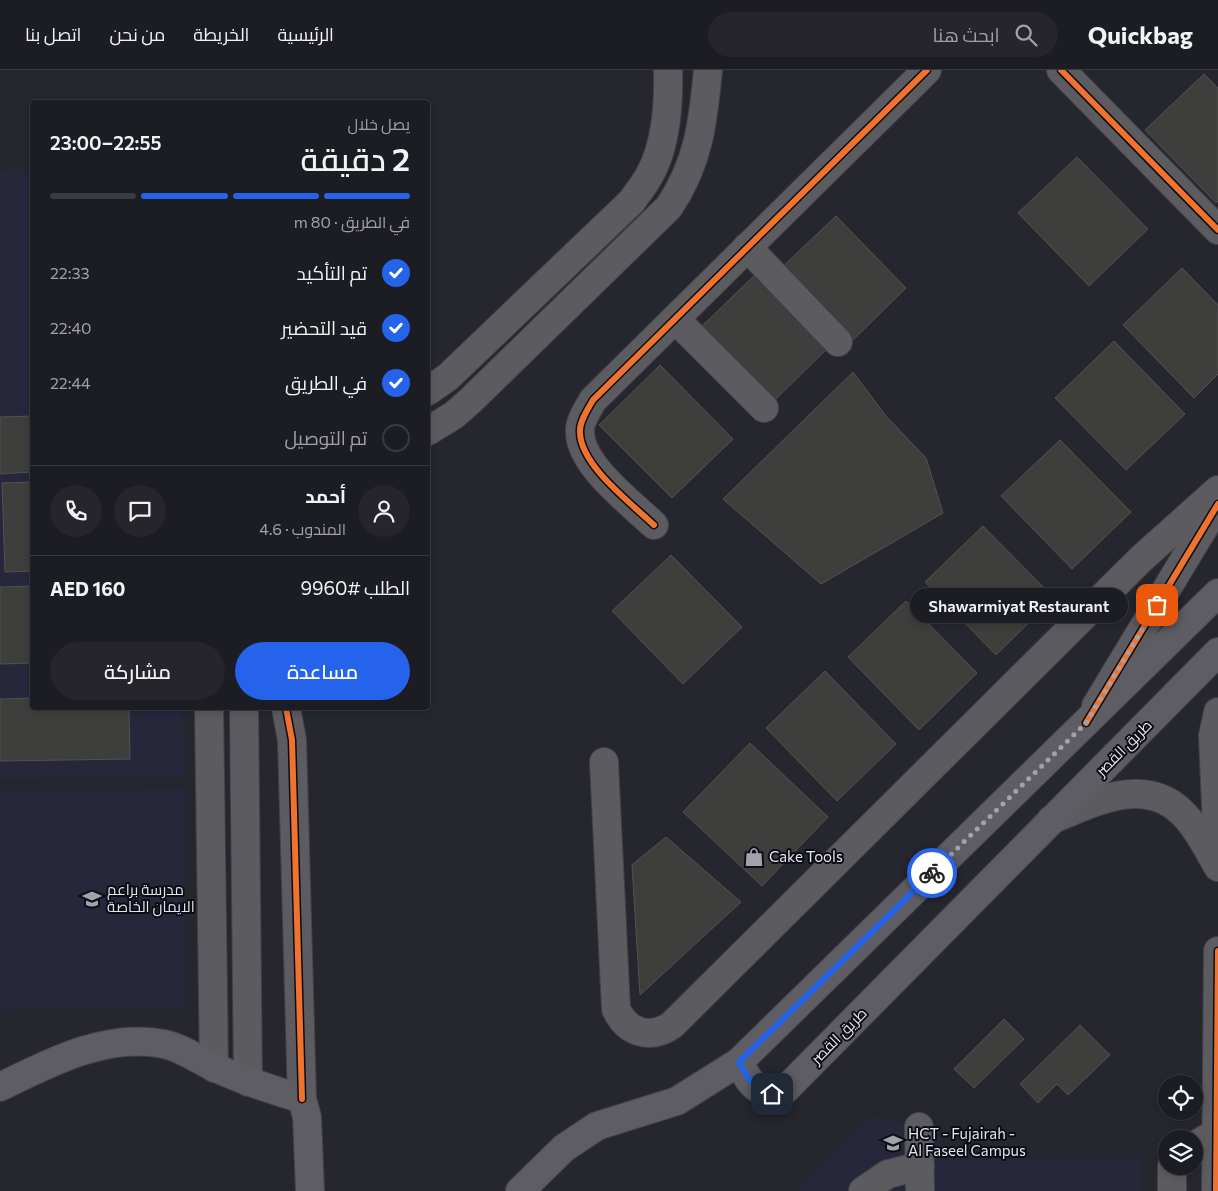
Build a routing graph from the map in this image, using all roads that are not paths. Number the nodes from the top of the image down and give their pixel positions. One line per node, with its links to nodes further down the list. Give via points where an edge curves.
1 (668, 70): 9 (street, via 660,146 651,173 632,201 448,377)
2 (708, 70): 11 (street, via 701,136 694,161 669,206 470,401)
3 (927, 70): 6 (street)
4 (1061, 70): 5 (street)
5 (1218, 230)
6 (747, 247): 7 (street); 8 (street)
7 (675, 319): 10 (street); 14 (street, via 593,400 579,431 583,449 598,471)
8 (838, 342)
9 (430, 390)
10 (764, 408)
11 (430, 430)
12 (1218, 490): 22 (street, via 1142,558 672,1025 654,1033 644,1033 626,1025 616,1009)
13 (1218, 504): 21 (street)
14 (654, 525)
15 (1218, 592): 21 (main road)
16 (1218, 652): 23 (main road, طريق القصر)
17 (209, 710): 28 (street)
18 (244, 710): 29 (street)
19 (286, 710): 31 (street, via 292,740)
20 (1218, 712): 24 (street, via 1213,736)
21 (1086, 723): 27 (main road)
22 (604, 762)
23 (1051, 820): 25 (street, via 1114,795 1145,794 1174,806 1186,816); 27 (main road, طريق القصر, via 783,1092 772,1094 760,1090 750,1083)
24 (1218, 851)
25 (1218, 867)
26 (1218, 951): 33 (street)
27 (739, 1062): 39 (main road, via 677,1101 598,1126 564,1148)
28 (214, 1068): 29 (main road); 30 (main road, via 164,1044 119,1041 54,1062)
29 (248, 1082): 31 (main road)
30 (0, 1087)
31 (302, 1102): 37 (main road, via 297,1117); 38 (main road, via 307,1117)
32 (919, 1127): 35 (street)
33 (1205, 1139): 42 (street)
34 (1172, 1175): 41 (street)
35 (920, 1178): 36 (street)
36 (888, 1182): 40 (street)
37 (296, 1191)
38 (310, 1191)
39 (520, 1191)
40 (863, 1191)
41 (1172, 1191)
42 (1216, 1191)

